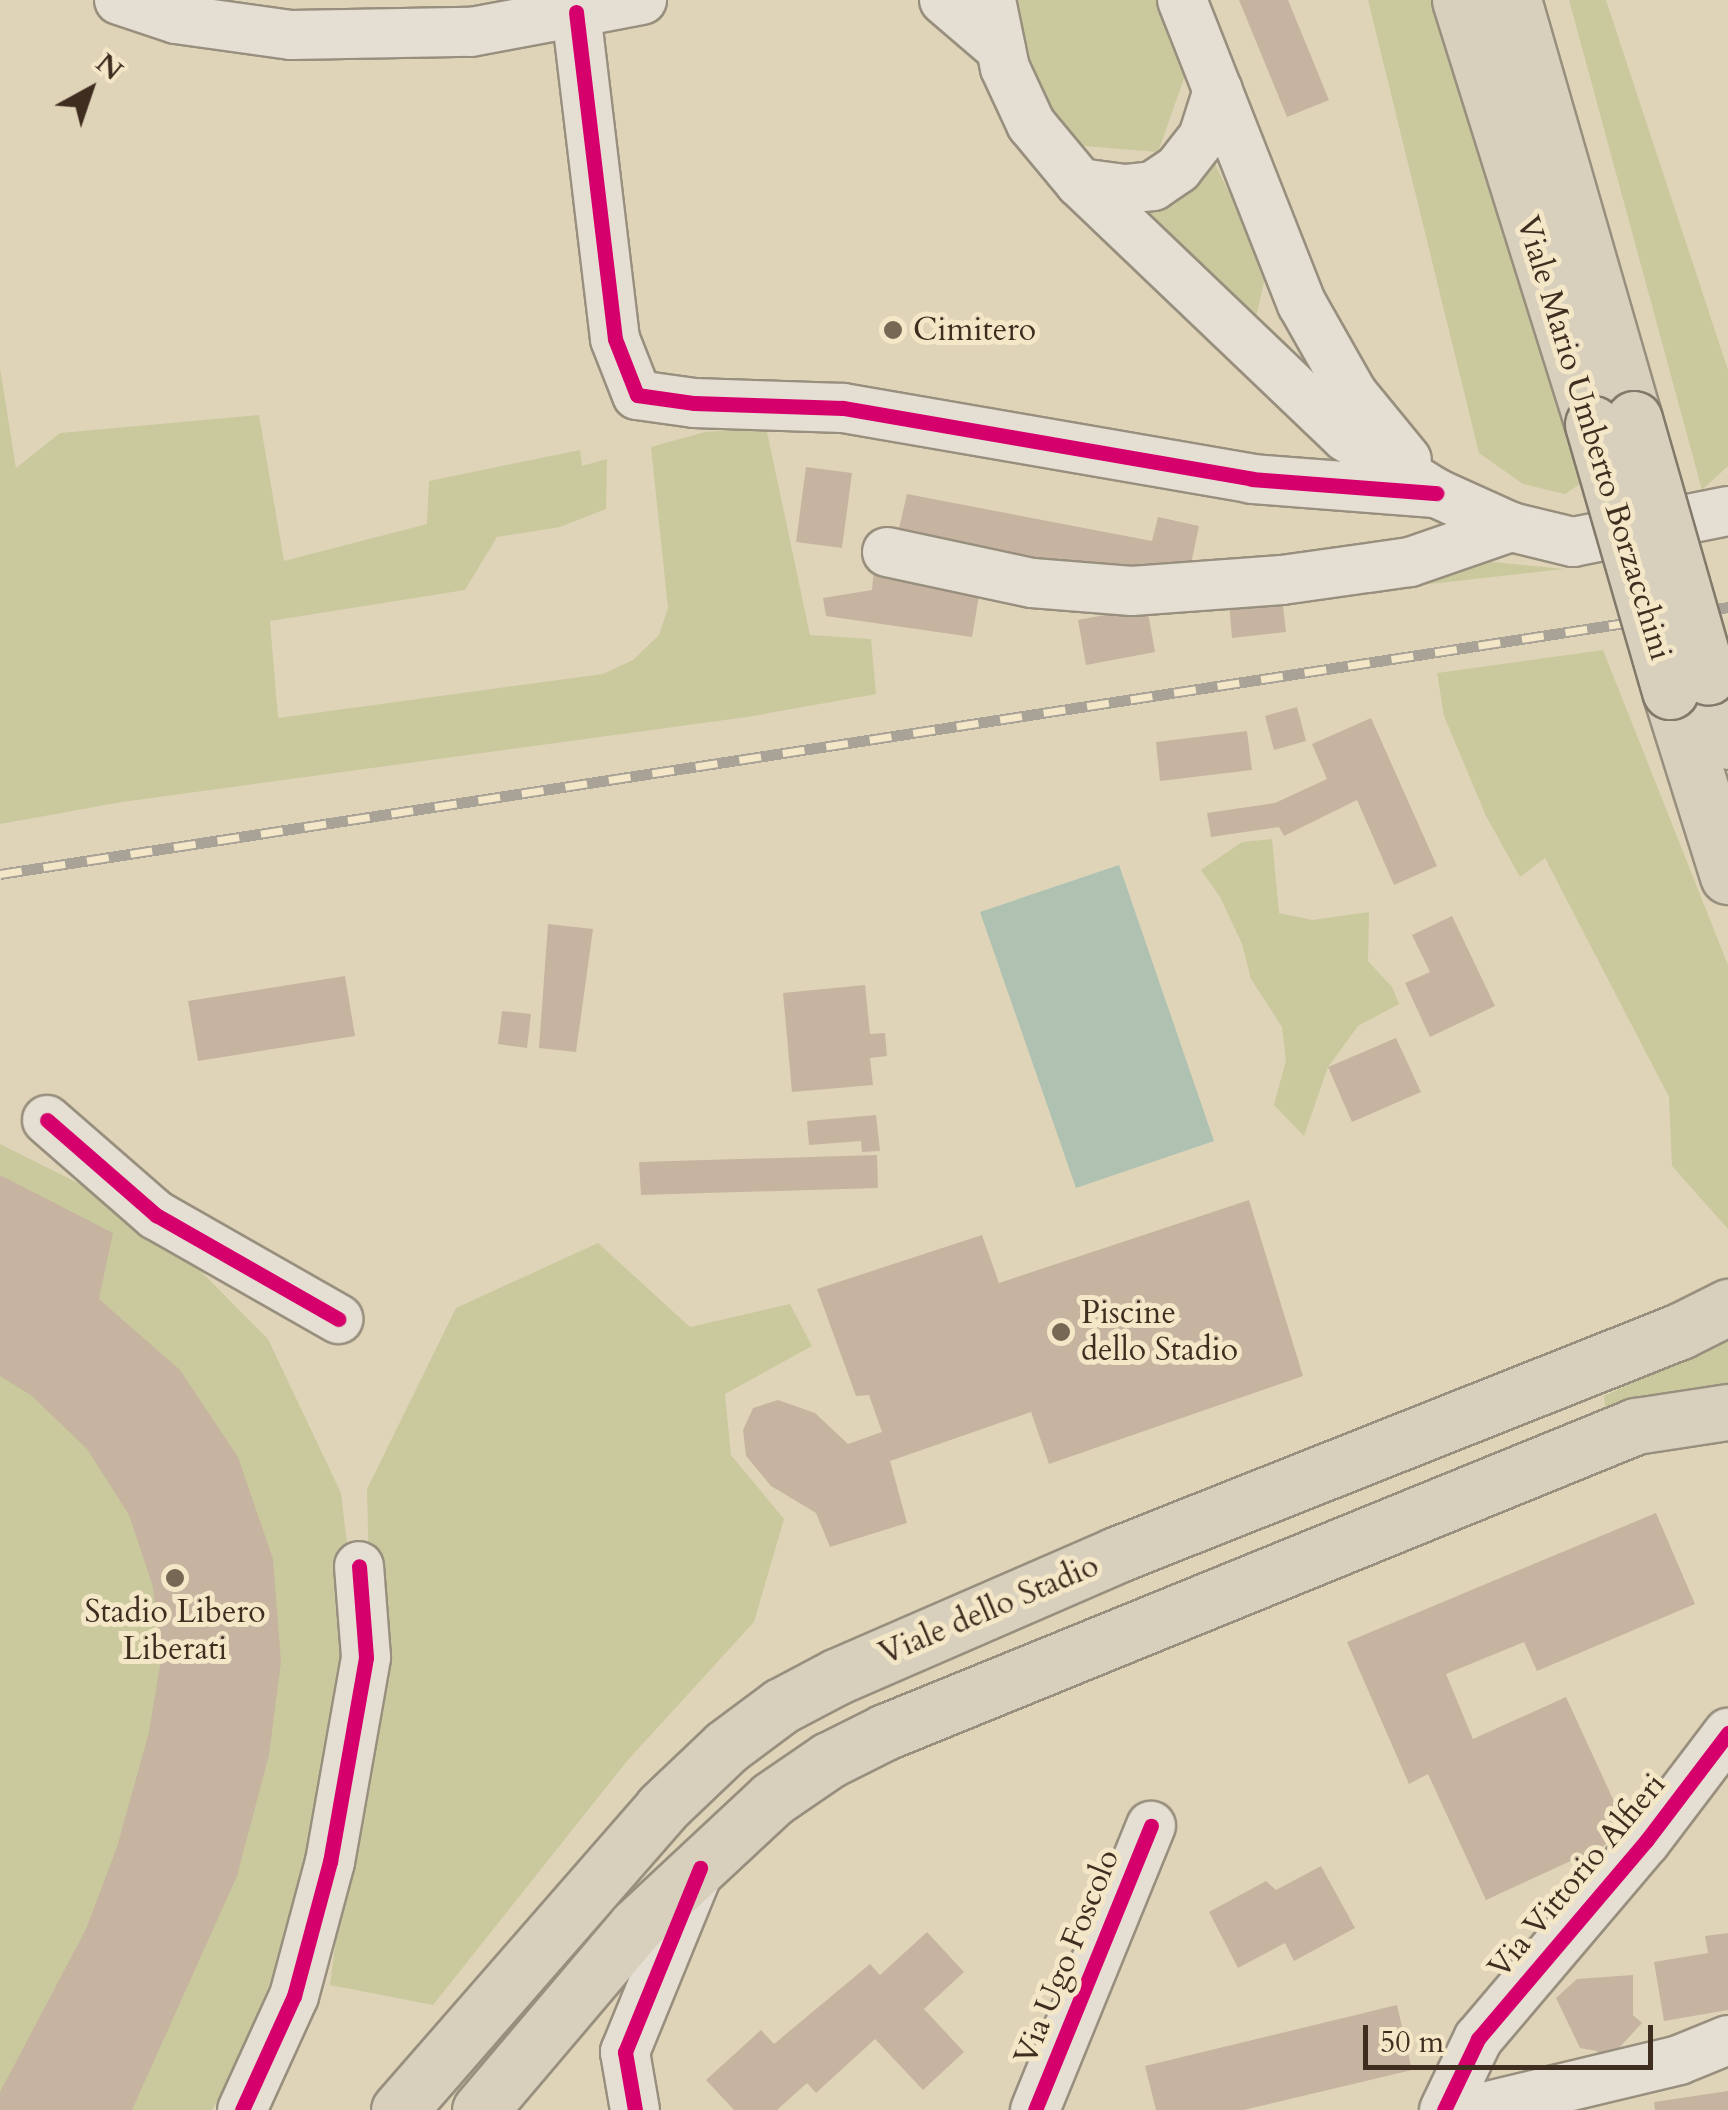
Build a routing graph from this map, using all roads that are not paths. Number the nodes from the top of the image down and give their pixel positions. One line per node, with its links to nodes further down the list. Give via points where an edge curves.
1 (119, 0): 8 (street, via 176,19 291,35 471,32)
2 (642, 0): 8 (street)
3 (944, 0): 9 (street)
4 (991, 0): 9 (street)
5 (1182, 0): 10 (street)
6 (1460, 0): 12 (main road, Viale Mario Umberto Borzacchini)
7 (1517, 5): 12 (main road, Viale Mario Umberto Borzacchini)
8 (576, 12): 13 (street, via 614,339 637,396 843,408 1252,479)
9 (1001, 49): 11 (street, via 1031,124)
10 (1218, 90): 11 (street, via 1203,137 1178,169 1153,186); 13 (street, via 1302,304 1354,394)
11 (1080, 184): 13 (street, via 1346,437)
12 (1614, 421): 17 (main road, Viale Mario Umberto Borzacchini, bridge)
13 (1436, 493): 15 (street)
14 (1728, 511): 15 (street, via 1573,542)
15 (1512, 527): 16 (street, via 1410,562 1132,591 1032,584)
16 (888, 552)
17 (1689, 684): 18 (main road, Viale Mario Umberto Borzacchini); 19 (main road, Viale Mario Umberto Borzacchini)
18 (1728, 741)
19 (1728, 876)
20 (46, 1120): 22 (street, via 156,1215)
21 (1725, 1306): 28 (main road, Viale dello Stadio, via 1116,1556 782,1706 662,1808)
22 (338, 1318)
23 (1716, 1417): 27 (main road, via 1636,1426 886,1732 772,1798)
24 (358, 1566): 31 (street, via 366,1657 330,1862 294,1996)
25 (1728, 1733): 35 (street, Via Vittorio Alfieri, via 1478,2039)
26 (1151, 1826): 34 (street, Via Ugo Foscolo)
27 (700, 1868): 30 (main road, via 636,1926); 33 (street, via 625,2052)
28 (482, 2014): 30 (street); 32 (main road, Viale dello Stadio)
29 (1728, 2040): 36 (street, via 1679,2060)
30 (496, 2102)
31 (242, 2110)
32 (399, 2110)
33 (635, 2110)
34 (1035, 2110)
35 (1444, 2110)
36 (1472, 2110)

